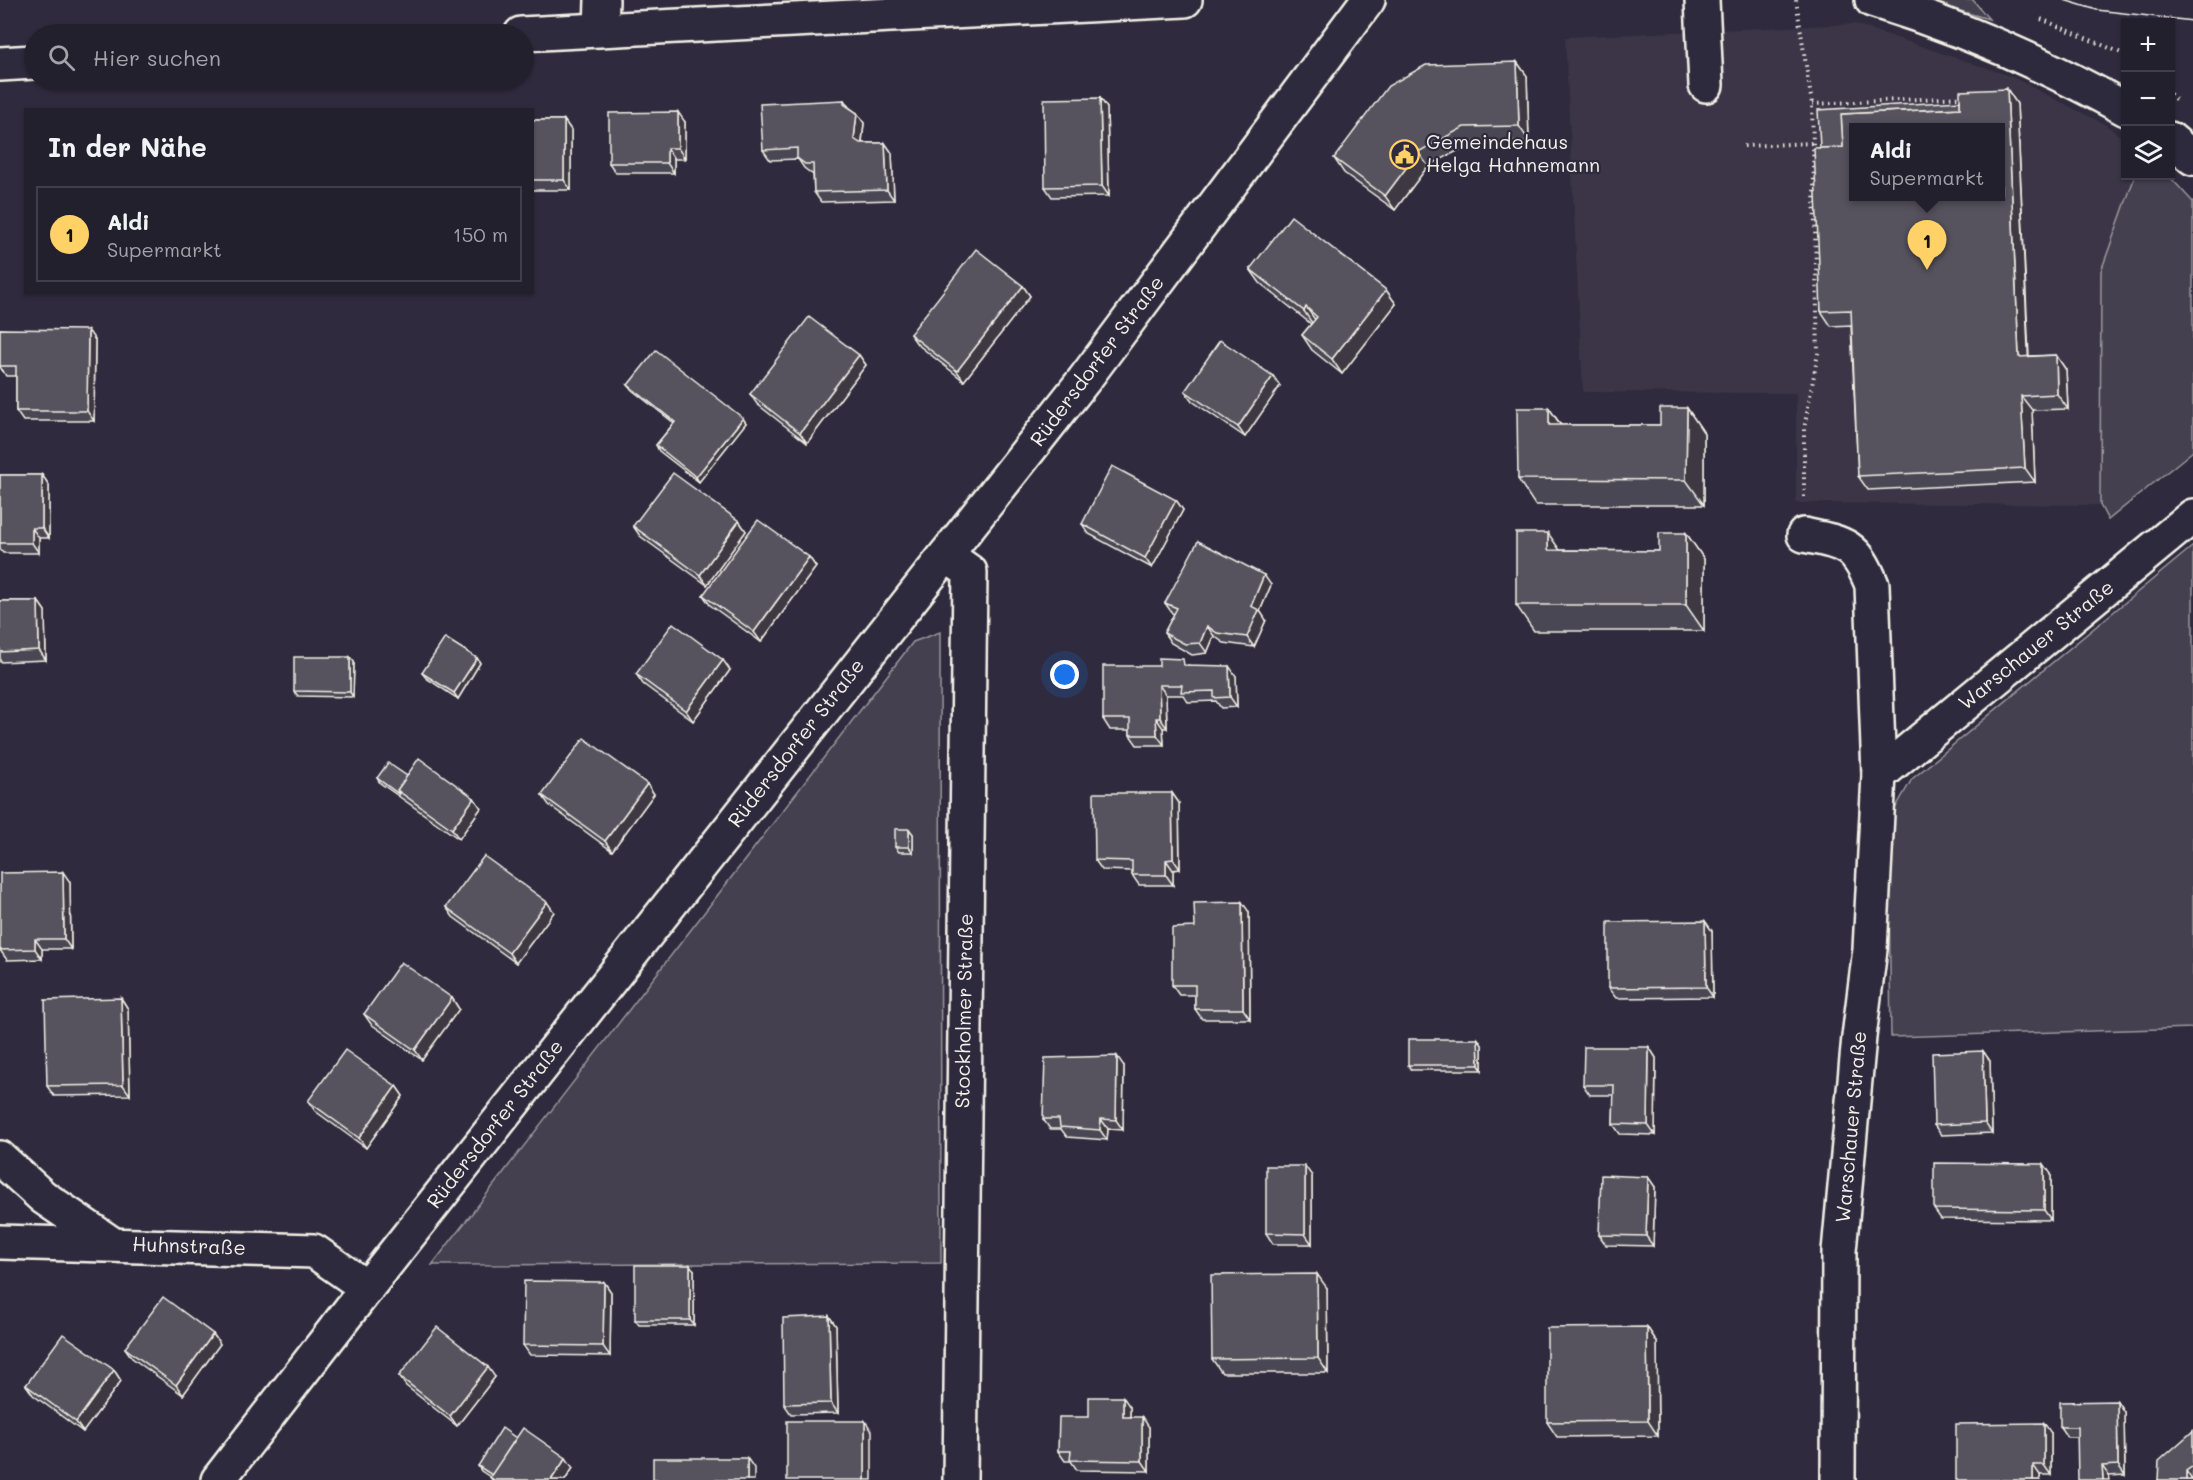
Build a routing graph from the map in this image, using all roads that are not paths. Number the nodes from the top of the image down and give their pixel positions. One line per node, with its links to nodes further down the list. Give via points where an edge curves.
1 (1185, 0): 5 (street)
2 (1368, 0): 15 (street, Rüdersdorfer Straße, via 1084,380)
3 (1702, 0): 9 (street)
4 (1872, 0): 10 (street, via 1954,28 2058,73)
5 (601, 15): 6 (street)
6 (534, 31)
7 (24, 63): 8 (street)
8 (0, 64)
9 (1706, 85)
10 (2121, 107)
11 (2175, 143): 12 (street)
12 (2193, 158)
13 (2193, 516): 16 (street, Warschauer Straße)
14 (1803, 535): 16 (street, Warschauer Straße, via 1842,543 1864,564 1872,585)
15 (946, 555): 20 (street, Rüdersdorfer Straße); 22 (street, Stockholmer Straße, via 970,572)
16 (1879, 775): 23 (street, Warschauer Straße, via 1870,949 1839,1251)
17 (0, 1158): 19 (street, via 43,1197)
18 (0, 1242): 19 (street, Huhnstraße)
19 (112, 1244): 20 (street, Huhnstraße, via 314,1251)
20 (367, 1287): 21 (street, Rüdersdorfer Straße)
21 (218, 1480)
22 (960, 1480)
23 (1839, 1480)

